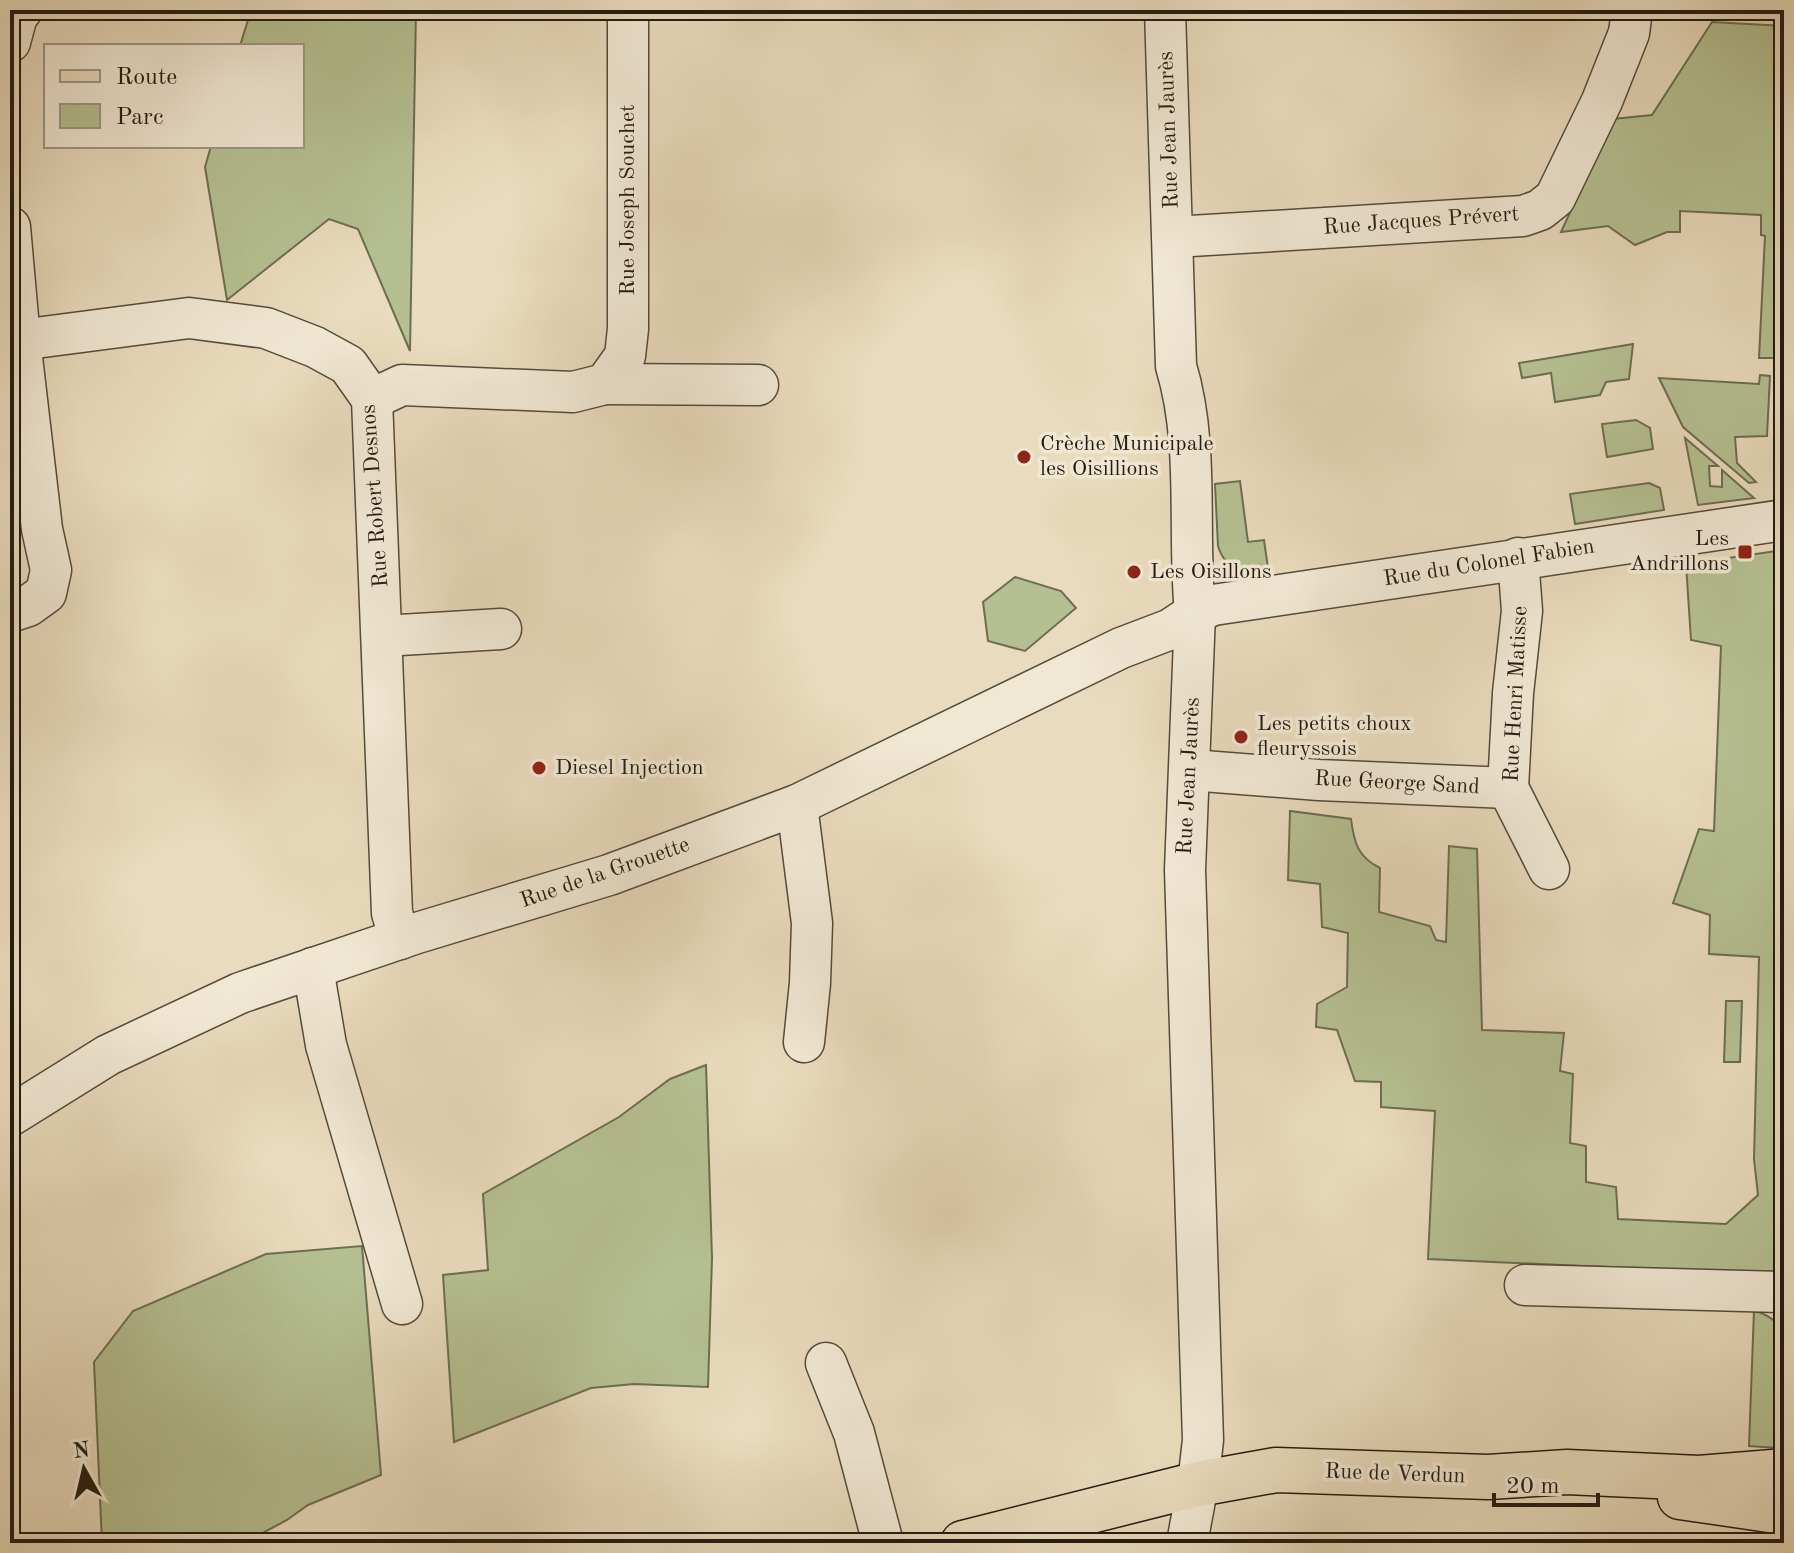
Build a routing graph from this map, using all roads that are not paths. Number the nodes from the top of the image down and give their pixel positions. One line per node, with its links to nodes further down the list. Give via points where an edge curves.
1 (628, 10): 7 (street, Rue Joseph Souchet, via 628,329 625,356)
2 (1165, 10): 5 (street, Rue Jean Jaurès)
3 (1632, 10): 5 (street, Rue Jacques Prévert, via 1629,33 1602,101 1555,198 1540,210 1523,216)
4 (10, 227): 6 (street)
5 (1173, 234): 13 (street, Rue Jean Jaurès, via 1176,366 1186,399)
6 (20, 340): 9 (street, Rue Robert Desnos, via 189,318 266,328 348,365); 12 (street, via 51,570 46,593)
7 (605, 384): 8 (street); 9 (street, via 573,392 402,385)
8 (758, 385)
9 (372, 399): 15 (street, Rue Robert Desnos)
10 (1784, 520): 11 (street, Rue du Colonel Fabien)
11 (1518, 558): 13 (street, Rue du Colonel Fabien, via 1213,605); 17 (street, Rue Henri Matisse, via 1522,611)
12 (10, 612)
13 (1195, 613): 16 (street, Rue Jean Jaurès); 18 (street, Rue de la Grouette)
14 (501, 629): 15 (street)
15 (383, 636): 20 (street, Rue Robert Desnos, via 392,913)
16 (1190, 770): 17 (street, Rue George Sand); 29 (street, Rue Jean Jaurès, via 1185,870 1203,1440)
17 (1508, 788): 19 (street, Rue Henri Matisse)
18 (797, 805): 20 (street, Rue de la Grouette, via 609,875); 22 (street, via 812,923)
19 (1549, 869)
20 (400, 939): 21 (street, Rue de la Grouette)
21 (313, 968): 23 (street, Rue de la Grouette, via 240,993 108,1055); 26 (street, via 326,1045)
22 (804, 1042)
23 (10, 1116)
24 (1525, 1285): 25 (street)
25 (1784, 1292)
26 (402, 1304)
27 (826, 1363): 31 (street, via 854,1433)
28 (1784, 1471): 29 (main road, Rue de Verdun, via 1699,1478 1276,1470)
29 (1198, 1484): 30 (main road, Rue de Verdun, via 1671,1495); 32 (main road, Rue de Verdun); 33 (street, Rue Jean Jaurès)
30 (1784, 1512)
31 (883, 1543)
32 (963, 1543)
33 (1187, 1543)

